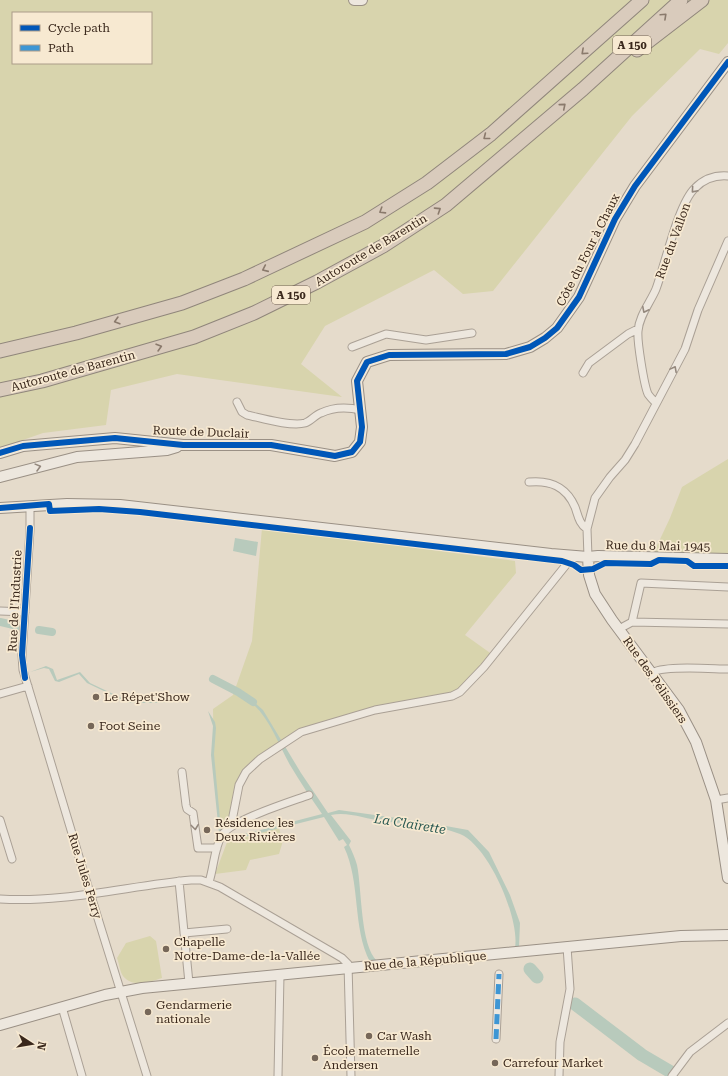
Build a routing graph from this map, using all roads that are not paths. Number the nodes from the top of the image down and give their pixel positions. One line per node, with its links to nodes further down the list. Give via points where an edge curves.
1 (354, 0): 2 (street)
2 (362, 0)
3 (634, 0): 7 (highway)
4 (642, 0): 7 (highway, A 150)
5 (681, 0): 9 (highway, Autoroute de Barentin / A 150, one-way to 5)
6 (702, 0): 9 (highway)
7 (613, 26): 16 (highway, A 150, one-way to 16, via 491,134 427,184 365,222 244,279 182,303)
8 (728, 62): 17 (street, Côte du Four à Chaux, via 634,186 615,219 579,297 557,328 530,347 506,354)
9 (584, 89): 19 (highway, Autoroute de Barentin / A 150, one-way to 9, via 42,381 194,337 254,313 318,282 383,246 446,205)
10 (728, 176): 12 (street, Rue du Vallon, one-way to 12, via 708,179 694,188 684,204 655,290)
11 (728, 241): 21 (street, one-way to 11, via 685,349 698,310)
12 (638, 329): 18 (street, via 589,363); 21 (street, Rue du Vallon, via 648,392)
13 (472, 333): 14 (street)
14 (426, 340): 15 (street, via 386,334); 17 (street)
15 (352, 347)
16 (0, 351)
17 (425, 354): 22 (street, Côte du Four à Chaux, via 389,355 367,362 357,381)
18 (583, 373)
19 (0, 390)
20 (237, 402): 22 (street, via 242,412 247,415 289,423 305,423 321,413 334,409)
21 (656, 403): 31 (street, via 625,460 595,498)
22 (360, 408): 23 (street, Route de Duclair, via 360,442 352,452 335,456 271,445)
23 (183, 445): 24 (street, Route de Duclair, via 115,438 23,446); 25 (street, one-way to 23, via 77,456 167,450)
24 (0, 453)
25 (0, 477)
26 (529, 482): 31 (street, via 545,481 562,488 569,495 580,523)
27 (0, 501): 28 (street)
28 (15, 506): 29 (street, Rue du 8 Mai 1945); 30 (street)
29 (30, 506): 32 (street, Rue du 8 Mai 1945, via 96,504 146,508); 37 (street, Rue de l'Industrie)
30 (0, 508)
31 (587, 529): 33 (street)
32 (576, 556): 33 (street, Rue du 8 Mai 1945); 51 (street, via 484,667 460,692 452,696 375,710 301,732 260,758 246,772 239,785)
33 (588, 557): 34 (street, Rue du 8 Mai 1945); 40 (street, Rue des Pélissiers, via 589,576 595,594)
34 (728, 559)
35 (728, 588): 38 (street, via 641,584)
36 (0, 611): 37 (street)
37 (25, 612): 43 (street, Rue de l'Industrie, via 22,663)
38 (632, 622): 39 (street); 40 (street)
39 (728, 624)
40 (619, 629): 42 (street, Rue des Pélissiers)
41 (728, 669): 42 (street, via 671,668)
42 (652, 673): 49 (street, Rue des Pélissiers, via 686,723)
43 (24, 675): 44 (street, Rue Jules Ferry)
44 (28, 686): 45 (street); 57 (street, Rue Jules Ferry)
45 (0, 694)
46 (182, 772): 52 (street, one-way to 52, via 186,805 193,813 198,848)
47 (309, 795): 51 (street)
48 (728, 798): 49 (street)
49 (716, 800): 54 (street, Rue des Pélissiers)
50 (0, 820): 53 (street)
51 (231, 826): 52 (street, via 222,835)
52 (217, 848): 56 (street)
53 (12, 859)
54 (728, 878)
55 (179, 881): 56 (street); 57 (street); 60 (street)
56 (209, 882): 63 (street, via 342,958)
57 (91, 894): 58 (street, via 21,901); 67 (street, Rue Jules Ferry)
58 (0, 899)
59 (227, 929): 60 (street)
60 (184, 933): 66 (street)
61 (728, 935): 62 (street, Rue de la République, via 681,936)
62 (567, 947): 63 (street, Rue de la République); 76 (street, via 570,989 560,1042)
63 (349, 968): 65 (street, Rue de la République); 75 (street)
64 (499, 974): 71 (street)
65 (280, 975): 66 (street, Rue de la République); 74 (street)
66 (189, 983): 67 (street, Rue de la République)
67 (122, 991): 68 (street, Rue de la République); 73 (street, Rue Jules Ferry)
68 (62, 1007): 70 (street, Rue de la République); 72 (street)
69 (728, 1023): 77 (street, via 690,1052)
70 (0, 1025)
71 (496, 1039)
72 (82, 1076)
73 (147, 1076)
74 (278, 1076)
75 (351, 1076)
76 (559, 1076)
77 (672, 1076)

